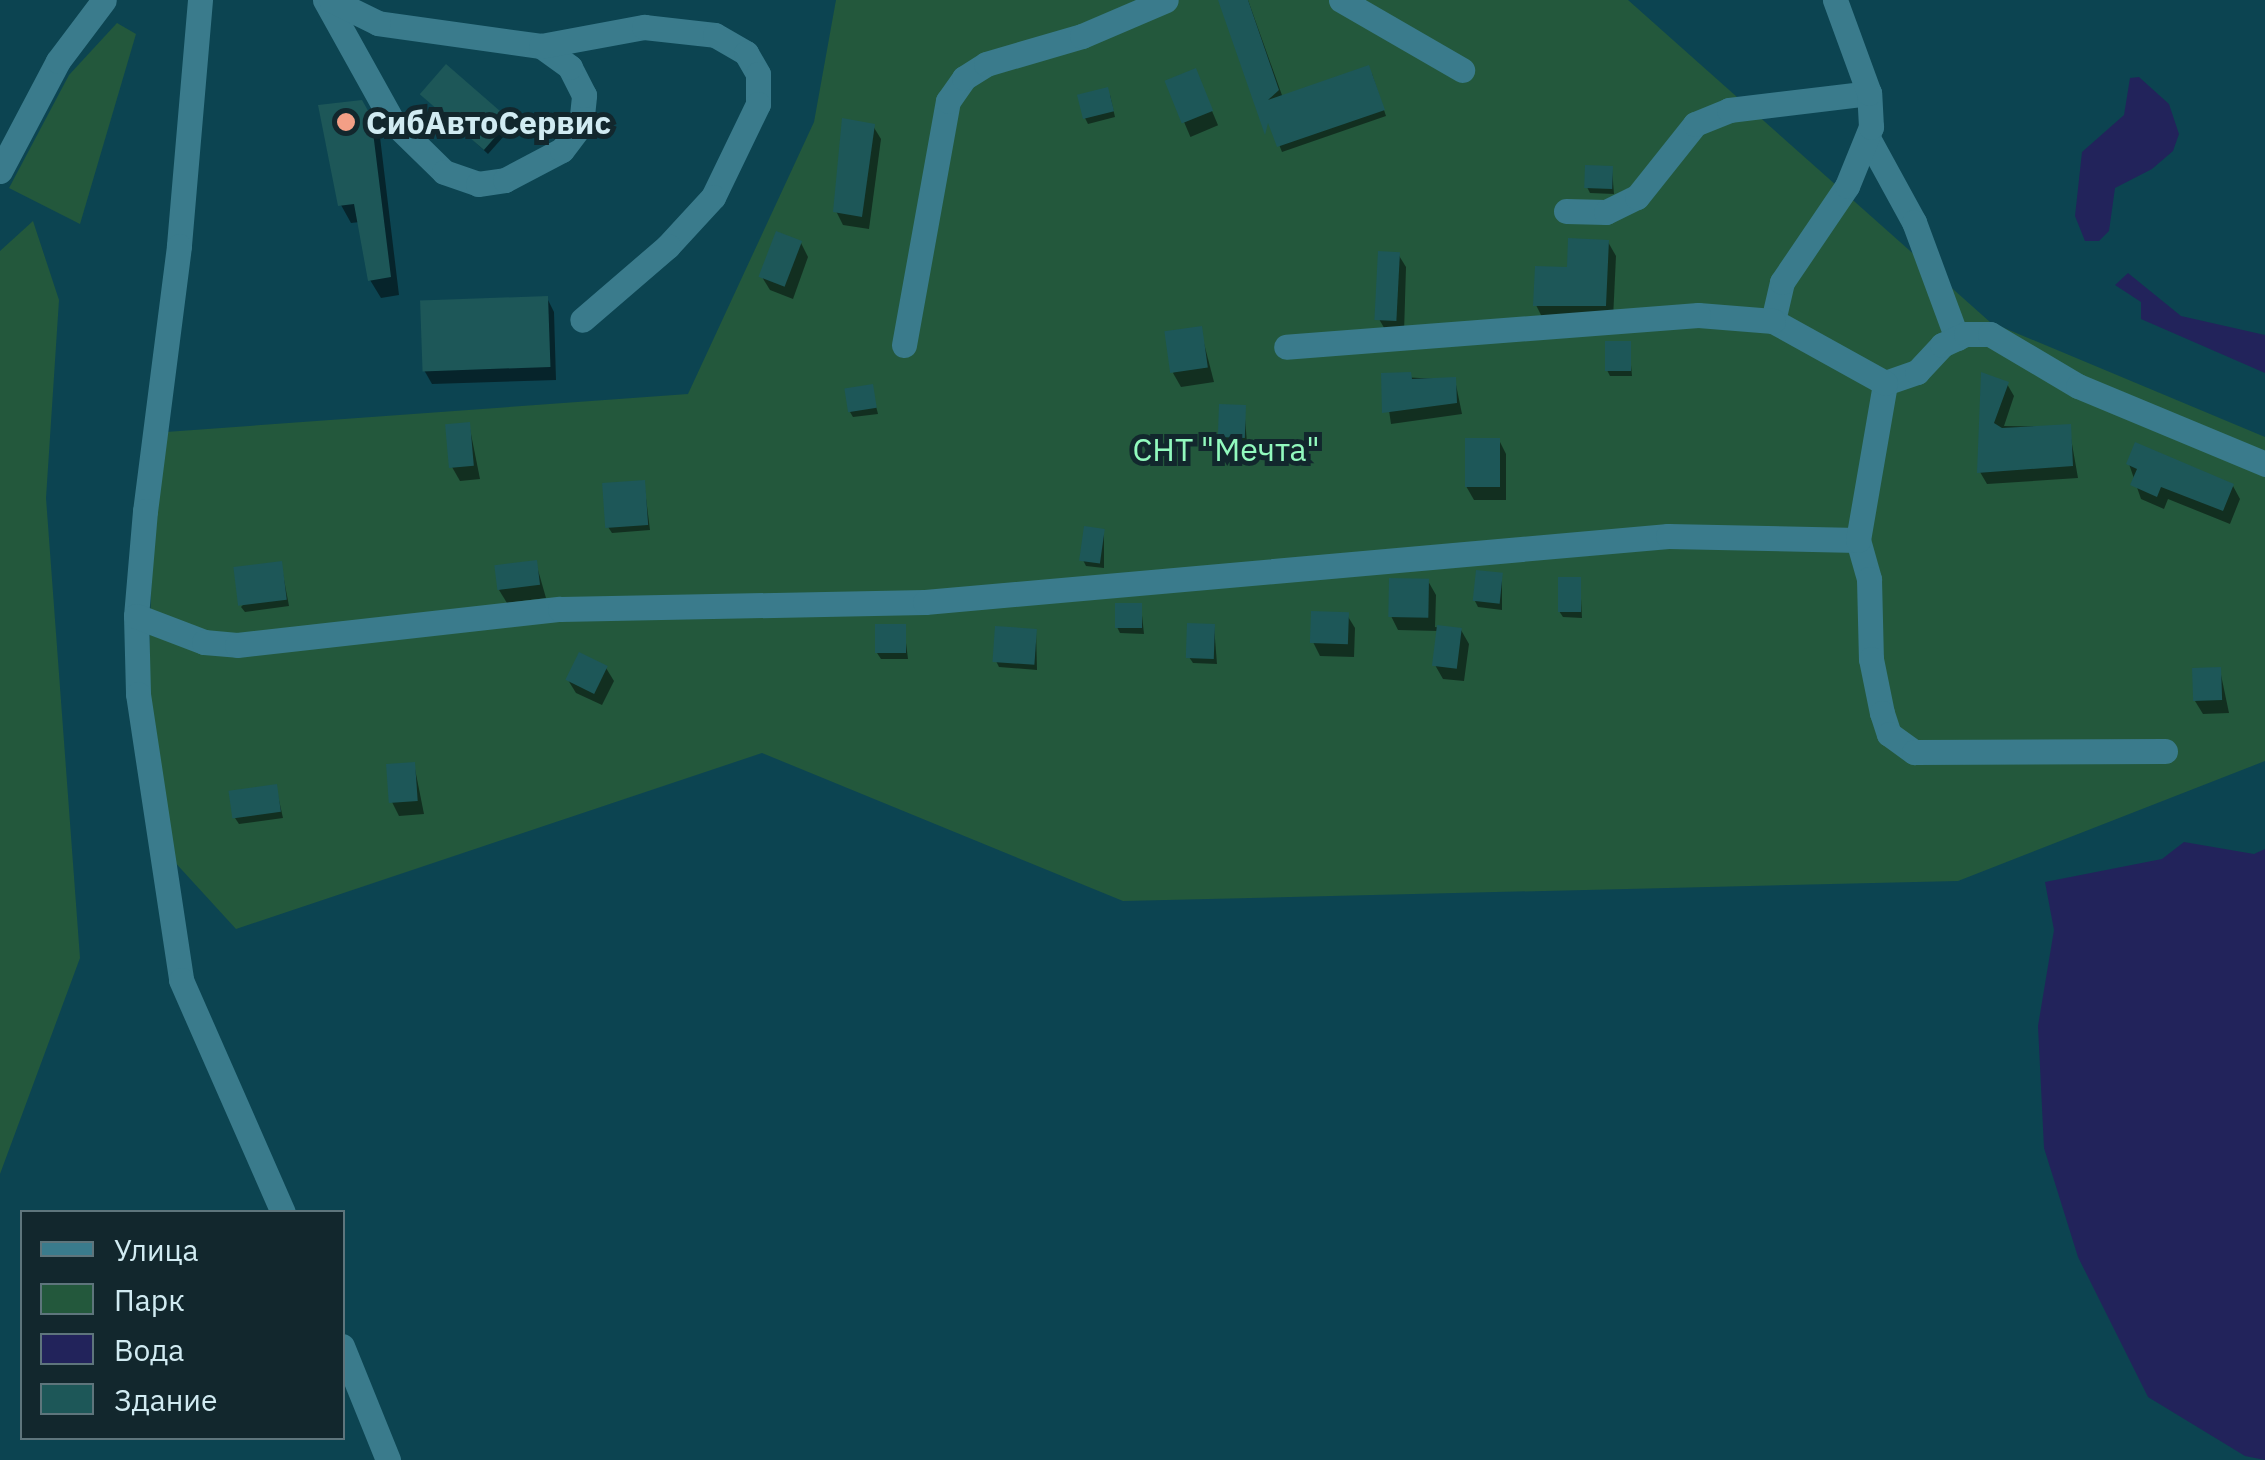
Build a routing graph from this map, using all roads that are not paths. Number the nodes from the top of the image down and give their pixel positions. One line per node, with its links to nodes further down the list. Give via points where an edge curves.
1 (104, 0): 11 (lane, via 58,62)
2 (200, 0): 21 (lane)
3 (328, 0): 7 (lane, via 378,22); 7 (lane, via 393,122 444,172 478,184 538,168 581,126 584,95 570,67)
4 (1166, 0): 16 (lane, via 1082,36 986,64 964,78 948,100)
5 (1341, 0): 8 (lane)
6 (1835, 0): 9 (lane)
7 (540, 46): 13 (lane, via 644,27 715,35 746,52 758,74 758,104 713,198)
8 (1462, 70)
9 (1869, 93): 10 (lane); 12 (lane, via 1730,110 1695,124 1637,197 1606,212)
10 (1868, 138): 14 (lane, via 1847,186 1782,282); 15 (lane, via 1914,222)
11 (0, 172)
12 (1566, 211)
13 (582, 320)
14 (1772, 321): 17 (lane, via 1698,315); 18 (lane)
15 (1957, 338): 18 (lane, via 1916,372); 19 (lane, via 1990,334 2078,386)
16 (904, 346)
17 (1286, 346)
18 (1885, 383): 20 (lane)
19 (2265, 464)
20 (1858, 540): 21 (lane, via 1668,536 926,602 560,610 237,645 204,642); 22 (lane, via 1869,579 1871,659 1882,713 1889,734 1914,752)
21 (136, 616): 23 (lane, via 138,694 181,980)
22 (2164, 751)
23 (281, 1210)
24 (345, 1353): 25 (lane)
25 (388, 1460)

